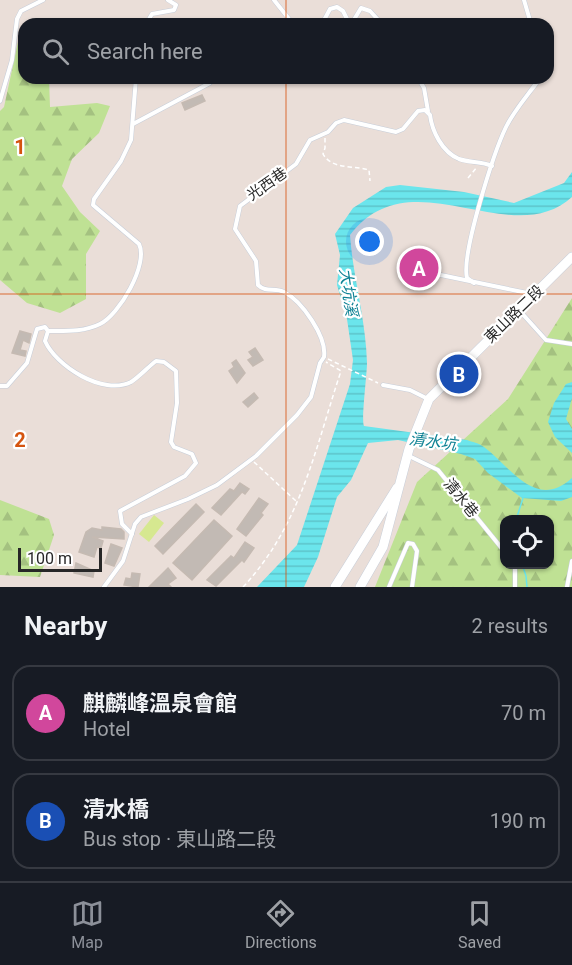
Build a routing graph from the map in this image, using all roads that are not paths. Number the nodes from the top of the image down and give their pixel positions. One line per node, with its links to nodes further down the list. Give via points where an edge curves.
1 (43, 0): 16 (lane, via 21,10 17,19 12,60)
2 (168, 0): 5 (lane, via 177,7)
3 (274, 0): 6 (lane)
4 (524, 0): 11 (lane)
5 (150, 18)
6 (288, 18)
7 (325, 18): 8 (lane, via 330,9 337,8)
8 (347, 18)
9 (355, 18): 10 (lane, via 361,8)
10 (376, 18)
11 (529, 18)
12 (136, 84): 18 (lane)
13 (208, 84): 18 (lane)
14 (422, 84): 17 (lane)
15 (536, 84): 19 (lane, via 505,128)
16 (0, 101)
17 (428, 112): 19 (lane, via 433,132 452,154); 32 (lane, 光西巷, via 418,111 396,132 344,120 310,140 296,164 284,175 243,201 235,229 256,261 258,285 268,291 285,292 313,321 324,341 324,359 311,397 275,439 217,485 141,517)
18 (133, 124): 25 (lane, via 131,140 121,161 93,205 139,244 142,251 132,283 123,302 102,323 70,331)
19 (492, 166): 22 (lane, via 465,265 467,278)
20 (572, 257): 23 (main road, 東山路二段)
21 (436, 274): 22 (lane)
22 (474, 283): 23 (lane)
23 (534, 294): 24 (main road, 東山路二段)
24 (518, 310): 26 (lane, via 546,340); 29 (main road, 東山路二段)
25 (48, 331): 27 (lane, via 45,327 37,329 27,363 7,386); 32 (lane, via 48,348 87,380 121,385 156,361 176,371 177,403 171,442 192,454 196,463 185,476 120,511 122,524)
26 (572, 344)
27 (0, 386)
28 (383, 386): 29 (lane, via 410,390)
29 (429, 399): 30 (main road, 東山路二段)
30 (409, 453): 31 (main road); 33 (lane, 清水巷, via 438,470)
31 (400, 484): 37 (main road); 38 (main road, via 382,547)
32 (132, 535): 36 (lane, via 123,561)
33 (500, 546)
34 (572, 561): 42 (lane)
35 (515, 569): 41 (lane)
36 (104, 587)
37 (334, 587)
38 (360, 587)
39 (389, 587): 40 (lane, via 408,543 417,551)
40 (412, 587)
41 (515, 587)
42 (567, 587)

